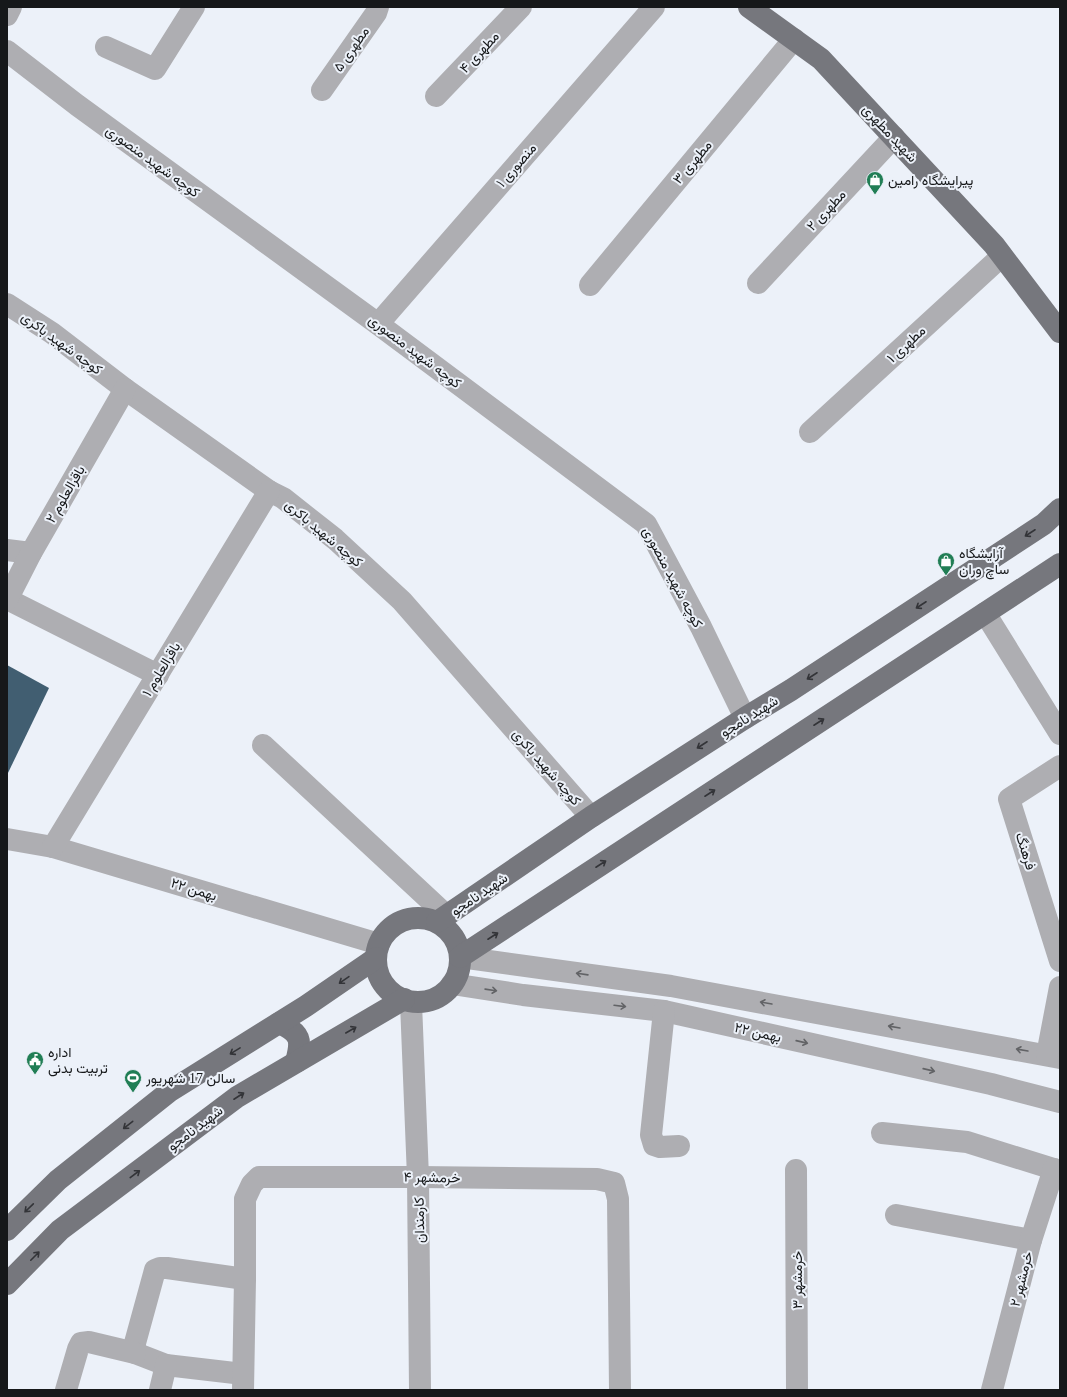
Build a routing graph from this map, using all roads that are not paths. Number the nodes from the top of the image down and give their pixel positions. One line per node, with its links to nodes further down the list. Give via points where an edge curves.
1 (11, 7): 7 (street)
2 (194, 7): 9 (street, via 155,69)
3 (378, 7): 11 (street, مطهری ۵)
4 (521, 7): 12 (street, مطهری ۴)
5 (654, 7): 18 (street, منصوری ۱)
6 (749, 7): 8 (main road, شهید مطهری)
7 (7, 15)
8 (794, 39): 13 (main road, شهید مطهری, via 821,59); 16 (street, مطهری ۳)
9 (106, 47)
10 (7, 51): 18 (street, کوچه شهید منصوری, via 76,105)
11 (322, 90)
12 (436, 96)
13 (894, 136): 14 (main road, شهید مطهری); 15 (street, مطهری ۲)
14 (1002, 256): 19 (main road, شهید مطهری); 21 (street, مطهری ۱)
15 (758, 283)
16 (590, 285)
17 (7, 304): 20 (street, کوچه شهید باکری, via 52,333)
18 (378, 324): 30 (street, کوچه شهید منصوری, via 646,524 701,627)
19 (1060, 332)
20 (125, 390): 22 (street, کوچه شهید باکری); 25 (street, باقرالعلوم ۲)
21 (810, 432)
22 (269, 491): 29 (street, باقرالعلوم ۱); 34 (street, کوچه شهید باکری, via 283,498 336,539 402,602)
23 (1060, 509): 30 (main road, شهید نامجو, one-way to 30, via 1044,524)
24 (7, 550): 25 (street)
25 (31, 553): 27 (street, باقرالعلوم ۲)
26 (1060, 564): 28 (main road)
27 (7, 600): 29 (street)
28 (985, 613): 31 (street); 39 (main road, one-way to 28)
29 (158, 675): 36 (street, باقرالعلوم ۱)
30 (745, 718): 34 (main road, شهید نامجو, one-way to 34)
31 (1060, 734)
32 (263, 745): 37 (street)
33 (1060, 766): 40 (street, فرهنگ, via 1009,799)
34 (591, 817): 37 (main road, شهید نامجو)
35 (7, 839): 36 (street, ۲۲ بهمن)
36 (53, 847): 38 (street, ۲۲ بهمن)
37 (442, 919): 38 (main road, via 410,918 396,924 386,933); 39 (main road, via 456,943)
38 (378, 951): 43 (main road, via 378,971 383,983 392,993); 45 (main road, one-way to 45, via 306,1006)
39 (460, 957): 41 (main road, via 458,971); 46 (street, ۲۲ بهمن, one-way to 39, via 670,986)
40 (1060, 962)
41 (452, 984): 43 (main road, via 442,994 430,1000 421,1003); 44 (street, ۲۲ بهمن, one-way to 44)
42 (1060, 987): 46 (street)
43 (407, 1001): 47 (main road, شهید نامجو, one-way to 43); 53 (street, کارمندان)
44 (664, 1011): 48 (street, ۲۲ بهمن, one-way to 48, via 983,1082); 50 (street, via 651,1135 654,1145)
45 (279, 1023): 47 (main road, via 291,1029 299,1038 300,1049); 55 (main road, one-way to 55, via 170,1092 58,1180)
46 (1054, 1056)
47 (296, 1062): 58 (main road, شهید نامجو, one-way to 47, via 60,1230 237,1097)
48 (1060, 1102)
49 (882, 1133): 52 (street, via 968,1142)
50 (679, 1146)
51 (796, 1170): 66 (street, خرمشهر ۳)
52 (1057, 1170): 56 (street, خرمشهر ۲)
53 (418, 1177): 57 (street, خرمشهر ۴, via 259,1177 252,1184 245,1199); 64 (street, کارمندان); 65 (street, خرمشهر ۴, via 597,1179 614,1183 618,1199)
54 (896, 1215): 56 (street)
55 (7, 1230)
56 (1031, 1240): 67 (street, خرمشهر ۲)
57 (245, 1279): 59 (street, via 167,1268 155,1270 135,1343); 61 (street, خرمشهر ۴)
58 (7, 1284)
59 (135, 1353): 60 (street); 62 (street, via 89,1342 81,1343)
60 (166, 1365): 61 (street); 63 (street)
61 (243, 1382)
62 (66, 1390)
63 (160, 1390)
64 (420, 1390)
65 (620, 1390)
66 (797, 1390)
67 (992, 1390)

